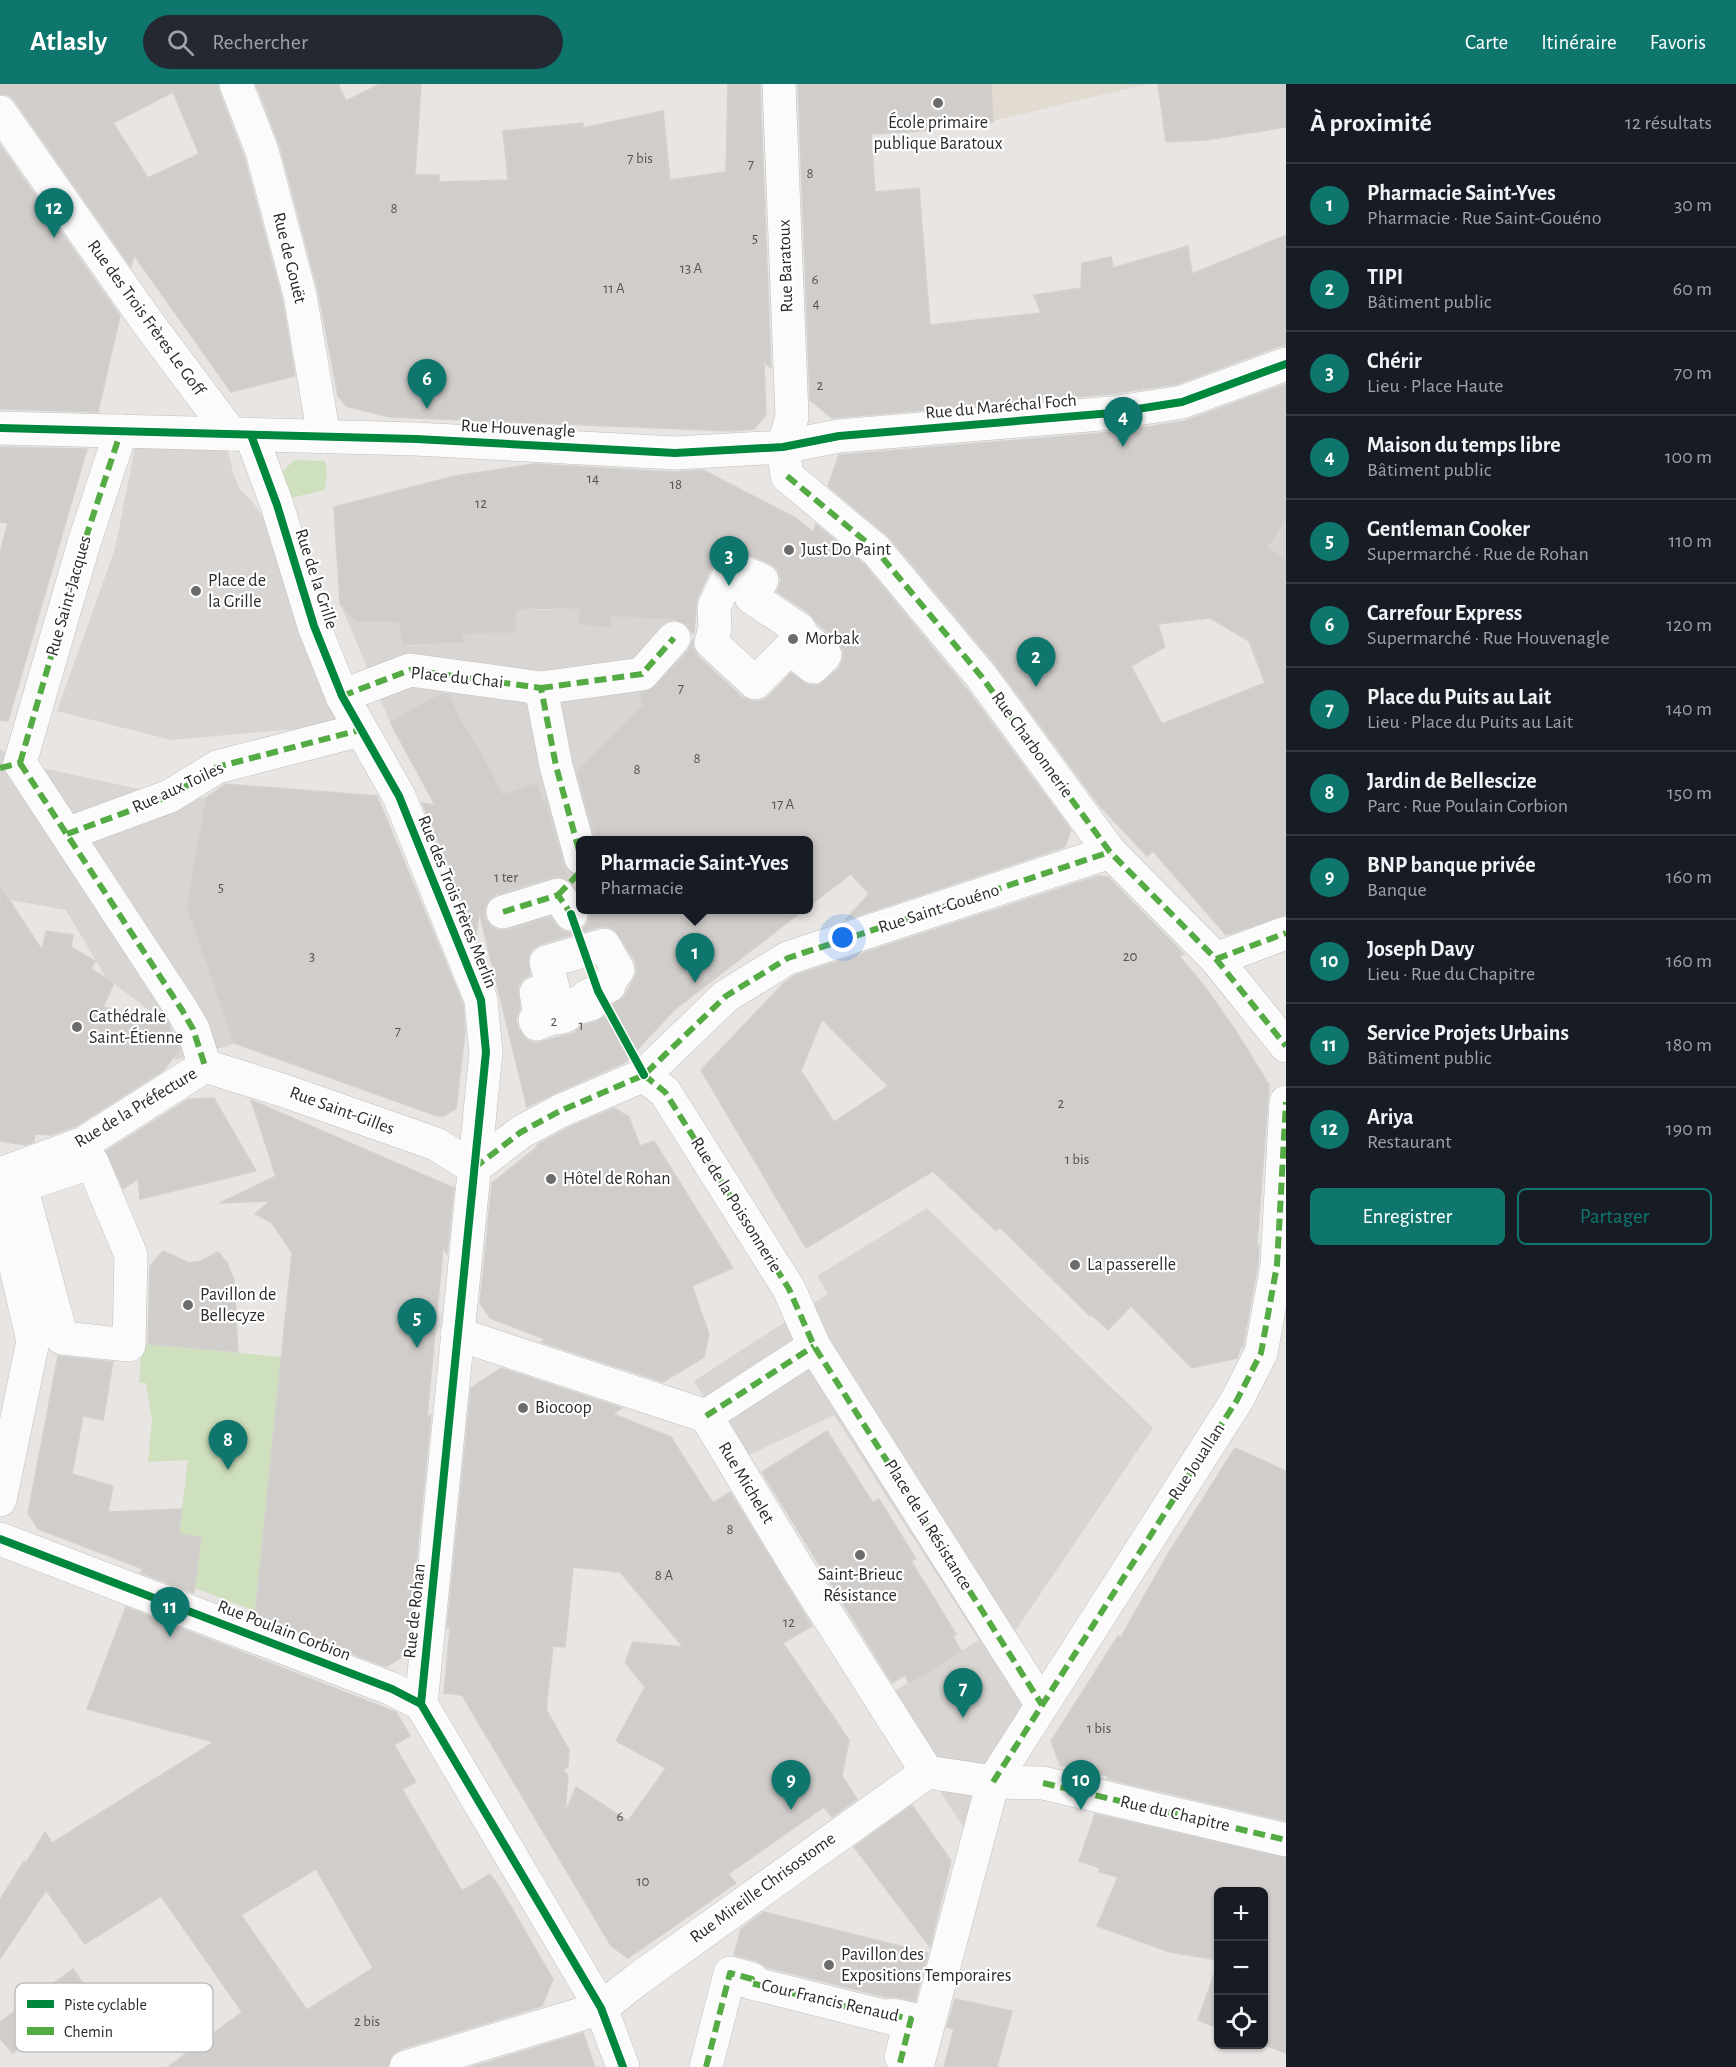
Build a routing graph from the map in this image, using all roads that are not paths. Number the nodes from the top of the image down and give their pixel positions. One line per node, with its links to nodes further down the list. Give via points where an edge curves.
1 (236, 84): 8 (street, Rue de Gouët, via 262,151 300,295)
2 (779, 84): 9 (street, Rue Baratoux, via 792,417)
3 (0, 112): 7 (street, Rue des Trois Frères Le Goff, via 148,323)
4 (1286, 364): 9 (street, Rue du Maréchal Foch, via 1182,402 1112,413 839,436)
5 (0, 428): 6 (street, Rue Houvenagle)
6 (121, 431): 7 (street, Rue Houvenagle); 14 (street, Rue Saint-Jacques)
7 (241, 435): 8 (street, Rue Houvenagle); 12 (street, Rue de la Grille, via 277,505 314,626)
8 (324, 437): 9 (street, Rue Houvenagle)
9 (785, 461): 17 (street, Rue Charbonnerie, via 876,550 981,676)
10 (674, 638): 11 (street, Place du Chai, via 642,674)
11 (541, 688): 12 (street, Place du Chai, via 410,670); 16 (street)
12 (342, 696): 13 (street, Rue de la Grille)
13 (360, 730): 15 (street, Rue aux Toiles, via 217,767 170,796); 27 (street, Rue des Trois Frères Merlin, via 399,796 481,1000 486,1052)
14 (10, 765): 15 (street)
15 (67, 834): 23 (street, via 194,1029)
16 (576, 840)
17 (1110, 852): 21 (street, Rue Charbonnerie); 24 (street, Rue Saint-Gouéno, via 788,958 726,996)
18 (576, 881): 19 (street, via 565,904)
19 (503, 912)
20 (1286, 933): 21 (street)
21 (1216, 959): 22 (street, Rue Charbonnerie)
22 (1286, 1046)
23 (205, 1066): 27 (street, Rue Saint-Gilles, via 436,1144); 28 (street, Rue de la Préfecture, via 84,1143)
24 (644, 1075): 27 (street, Rue Saint-Gouéno, via 521,1132); 31 (street, Rue de la Poissonnerie, via 665,1092 783,1279)
25 (1286, 1102): 36 (street, Rue Jouallan, via 1277,1265 1261,1353 1237,1400)
26 (92, 1162): 26 (street, via 130,1255 129,1346 62,1338 21,1186)
27 (474, 1168): 30 (street, Rue de Rohan)
28 (0, 1174)
29 (0, 1199): 33 (street, via 33,1341)
30 (457, 1334): 32 (street); 35 (street, Rue de Rohan)
31 (814, 1346): 32 (street); 36 (street, Place de la Résistance)
32 (706, 1416): 37 (street, Rue Michelet)
33 (0, 1500)
34 (0, 1539): 35 (street, Rue Poulain Corbion, via 392,1689)
35 (421, 1704): 40 (street)
36 (1042, 1704): 38 (street, Rue Jouallan)
37 (927, 1772): 38 (street, Rue du Chapitre); 40 (street, Rue Mireille Chrisostome)
38 (993, 1782): 39 (street, Rue du Chapitre, via 1043,1783); 45 (street, Rue Jouallan)
39 (1286, 1840)
40 (601, 2008): 41 (street); 42 (street)
41 (406, 2067)
42 (623, 2067)
43 (706, 2067): 44 (street, Cour Francis Renaud, via 730,1973 752,1979 751,1983 891,2018 892,2015 911,2019)
44 (899, 2067)
45 (917, 2067)

